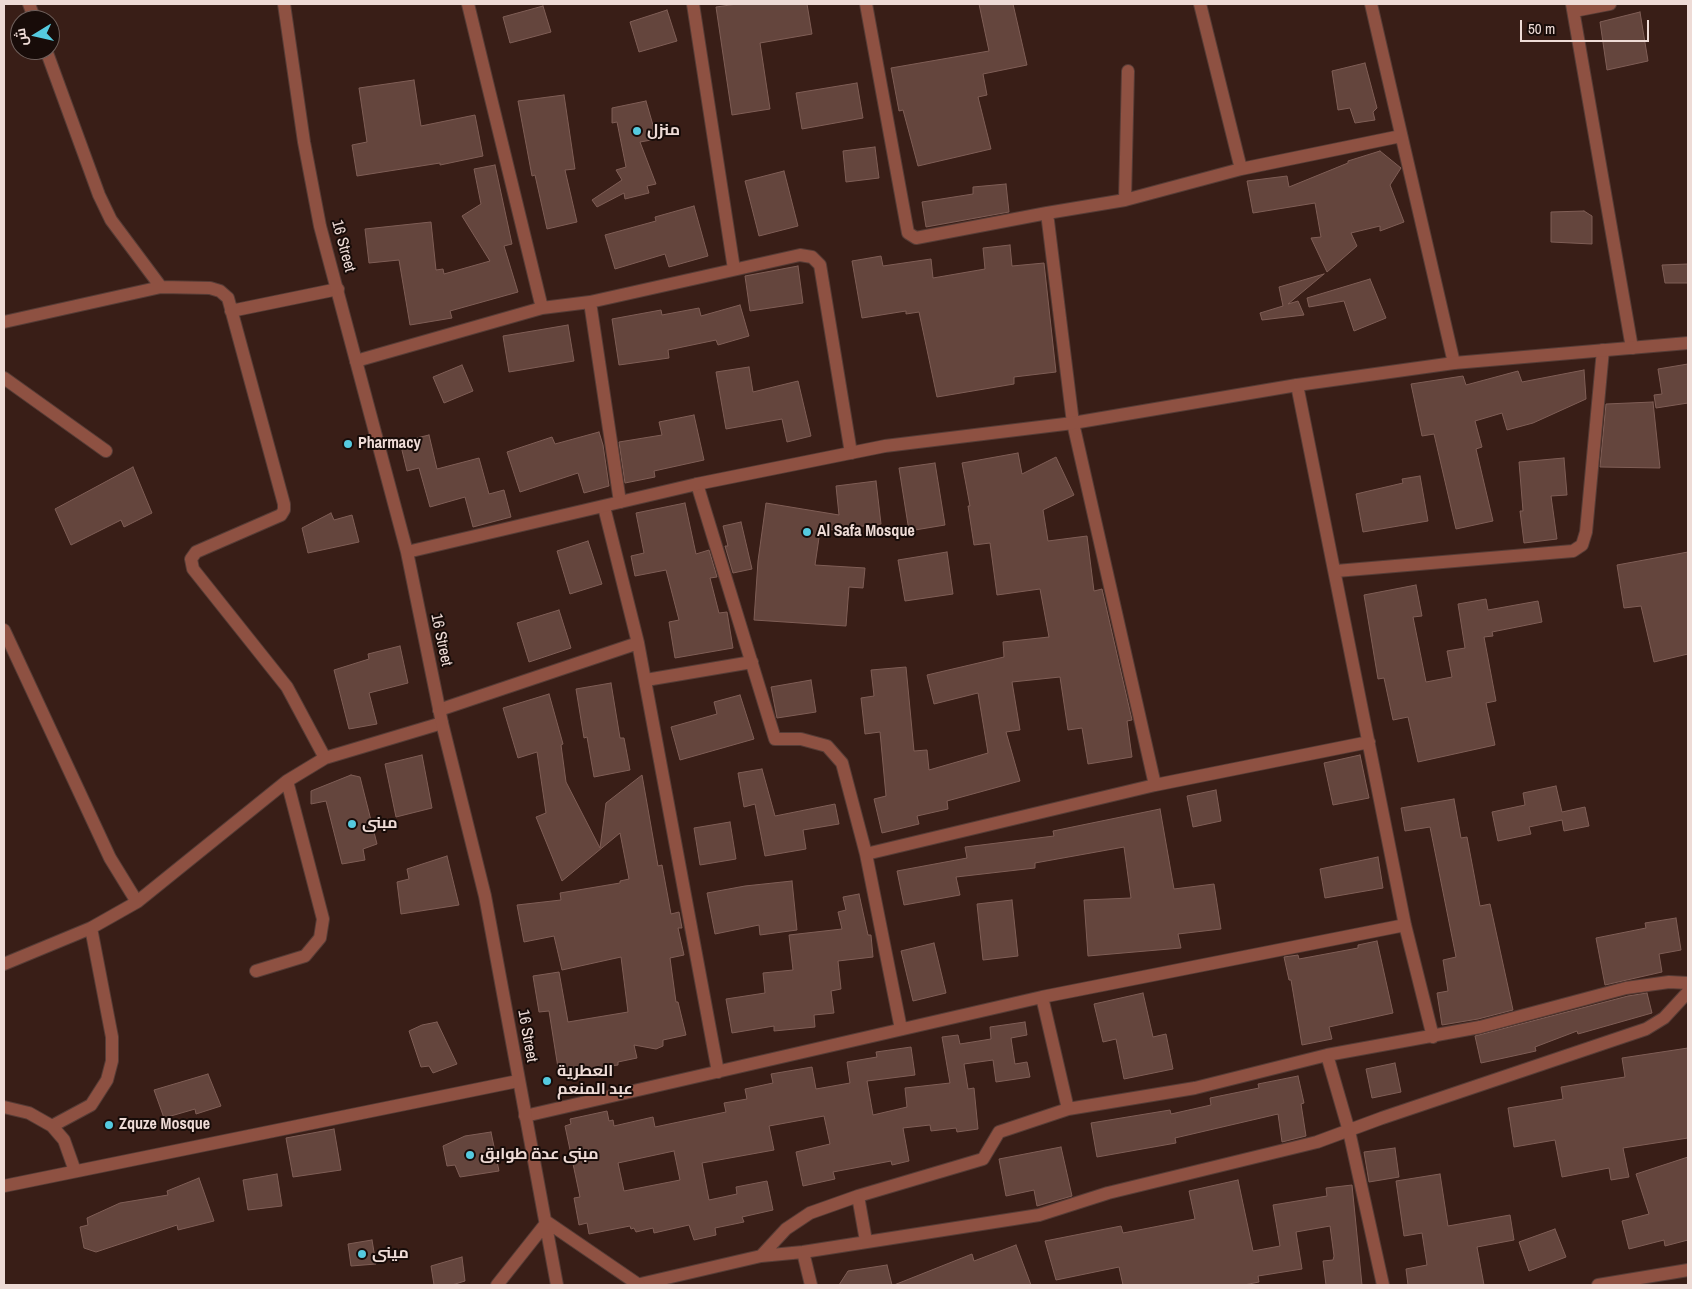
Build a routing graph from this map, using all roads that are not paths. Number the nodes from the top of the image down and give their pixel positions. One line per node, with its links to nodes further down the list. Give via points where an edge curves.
1 (284, 4): 17 (street, 16 Street, via 320,226)
2 (468, 4): 19 (street)
3 (693, 4): 15 (street)
4 (866, 4): 14 (street, via 908,233 916,238)
5 (1200, 4): 12 (street)
6 (1371, 4): 11 (street)
7 (1610, 4): 8 (street)
8 (1573, 7): 23 (street)
9 (50, 60): 16 (street, via 99,196 111,220)
10 (1128, 72): 13 (street)
11 (1401, 136): 12 (street); 26 (street)
12 (1240, 169): 13 (street)
13 (1125, 200): 14 (street)
14 (1048, 213): 29 (street)
15 (734, 270): 18 (street); 31 (street, via 800,255 812,257 820,265)
16 (161, 288): 20 (street, via 220,291 228,298); 21 (street)
17 (338, 289): 20 (street); 25 (street, 16 Street)
18 (590, 302): 19 (street); 33 (street)
19 (542, 308): 25 (street)
20 (231, 310): 43 (street, via 284,510 281,515 196,552 190,559 193,569 283,681)
21 (4, 322)
22 (1688, 343): 23 (street)
23 (1632, 348): 24 (street)
24 (1603, 350): 26 (street); 36 (street, via 1586,532 1582,545 1573,551)
25 (356, 361): 35 (street, 16 Street)
26 (1454, 363): 28 (street)
27 (4, 378): 30 (street)
28 (1297, 385): 29 (street); 36 (street)
29 (1073, 423): 31 (street); 45 (street)
30 (106, 451)
31 (851, 453): 32 (street)
32 (697, 484): 33 (street); 39 (street)
33 (620, 502): 34 (street)
34 (604, 507): 35 (street); 38 (street)
35 (407, 552): 41 (street, 16 Street)
36 (1336, 571): 42 (street)
37 (4, 630): 47 (street, via 110,858)
38 (638, 643): 40 (street); 41 (street)
39 (752, 662): 40 (street); 46 (street, via 775,739 801,739 827,746 842,763)
40 (646, 680): 58 (street)
41 (441, 717): 43 (street); 59 (street, 16 Street, via 485,896)
42 (1369, 742): 45 (street); 48 (street)
43 (325, 758): 44 (street)
44 (288, 781): 47 (street); 51 (street, via 323,919 320,938 305,956)
45 (1155, 785): 46 (street)
46 (866, 854): 55 (street)
47 (137, 902): 49 (street)
48 (1406, 925): 54 (street); 56 (street)
49 (91, 928): 50 (street); 63 (street, via 112,1037 112,1061 107,1080 91,1105)
50 (4, 964)
51 (256, 971)
52 (1688, 983): 56 (street, via 1669,982 1626,988)
53 (1688, 992): 64 (street, via 1664,1018 1646,1029)
54 (1042, 997): 55 (street); 61 (street)
55 (901, 1029): 58 (street)
56 (1433, 1038): 57 (street)
57 (1327, 1056): 61 (street, via 1194,1088); 64 (street)
58 (718, 1072): 62 (street)
59 (518, 1080): 62 (street, 16 Street); 65 (street)
60 (4, 1106): 63 (street, via 29,1113)
61 (1068, 1109): 67 (street, via 999,1132 983,1159)
62 (525, 1116): 68 (street, 16 Street)
63 (52, 1126): 65 (street, via 64,1140)
64 (1349, 1131): 69 (street, via 1318,1142 1108,1193 1039,1215); 77 (street)
65 (75, 1171): 66 (street)
66 (4, 1186)
67 (858, 1196): 69 (street); 71 (street, via 810,1213 786,1229)
68 (547, 1222): 73 (street); 74 (street, 16 Street); 75 (street)
69 (866, 1241): 70 (street)
70 (803, 1252): 71 (street); 76 (street)
71 (761, 1256): 75 (street)
72 (1688, 1270): 78 (street)
73 (497, 1285)
74 (557, 1285)
75 (639, 1285)
76 (811, 1285)
77 (1383, 1285)
78 (1598, 1285)

